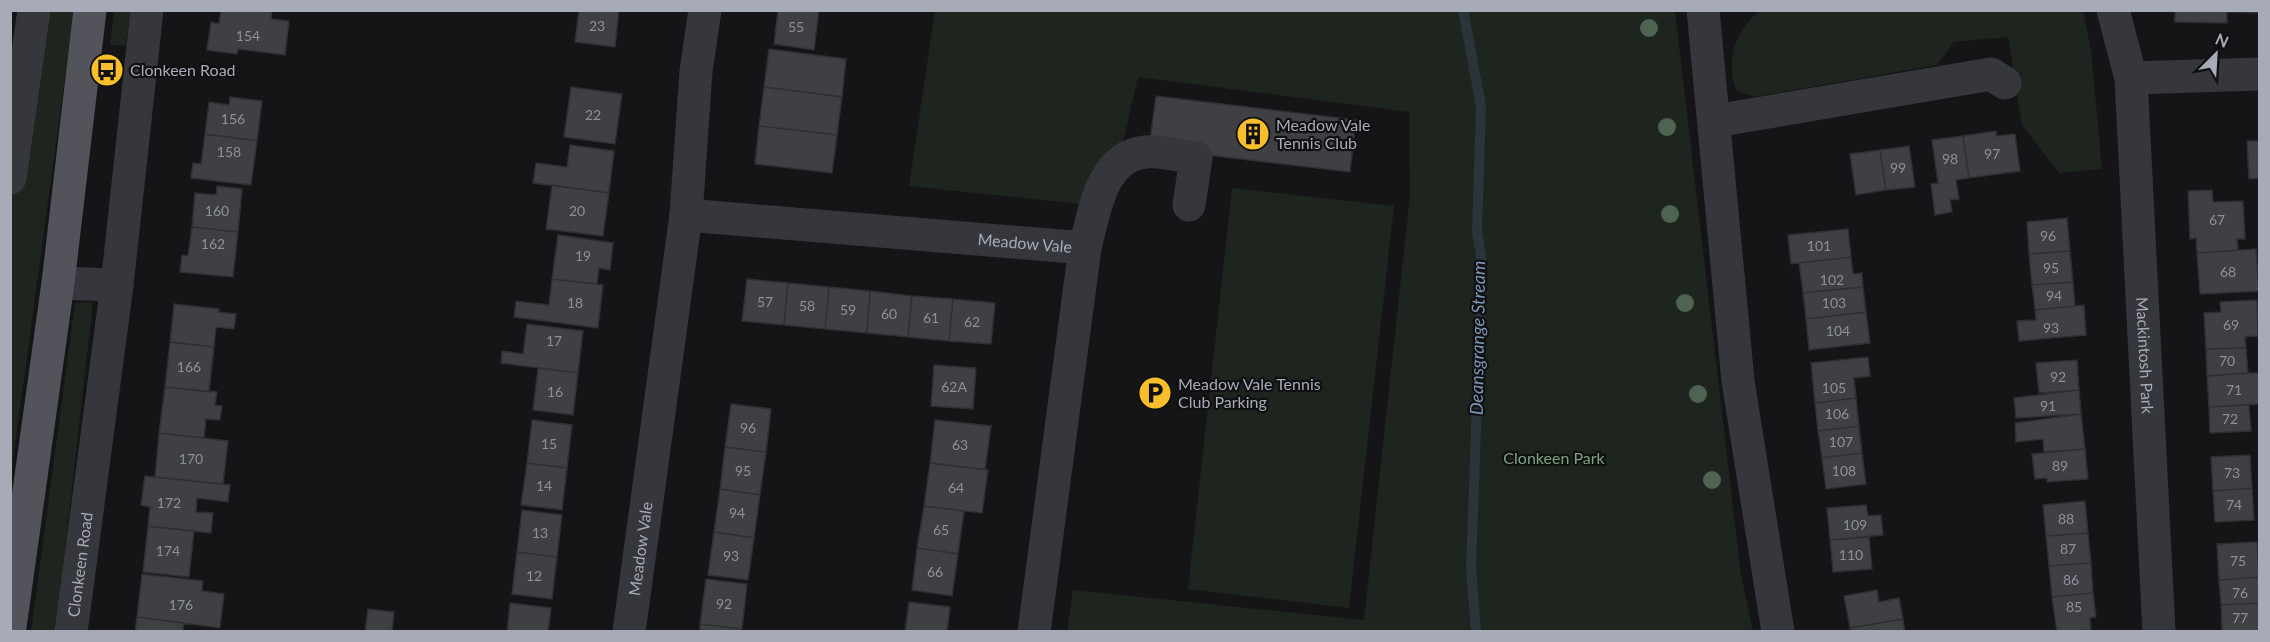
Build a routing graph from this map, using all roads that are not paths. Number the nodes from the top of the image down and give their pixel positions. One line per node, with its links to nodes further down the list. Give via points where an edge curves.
1 (34, 10): 11 (street)
2 (90, 10): 15 (main road)
3 (147, 10): 16 (street, Clonkeen Road)
4 (705, 10): 13 (street, Meadow Vale, via 696,71)
5 (1703, 10): 10 (street)
6 (2113, 10): 8 (street, Mackintosh Park)
7 (2259, 74): 8 (street)
8 (2131, 78): 22 (street, Mackintosh Park)
9 (2005, 83): 10 (street, via 1991,74)
10 (1715, 121): 21 (street, via 1738,381)
11 (10, 178)
12 (1189, 205): 14 (street, via 1196,158 1160,153 1133,155 1122,160 1105,181)
13 (686, 215): 14 (street, Meadow Vale); 19 (street, Meadow Vale)
14 (1085, 248): 20 (street, Meadow Vale)
15 (58, 283): 16 (street); 17 (main road)
16 (117, 285): 18 (street, Clonkeen Road)
17 (10, 627)
18 (71, 632)
19 (629, 632)
20 (1034, 632)
21 (1778, 632)
22 (2159, 632)

